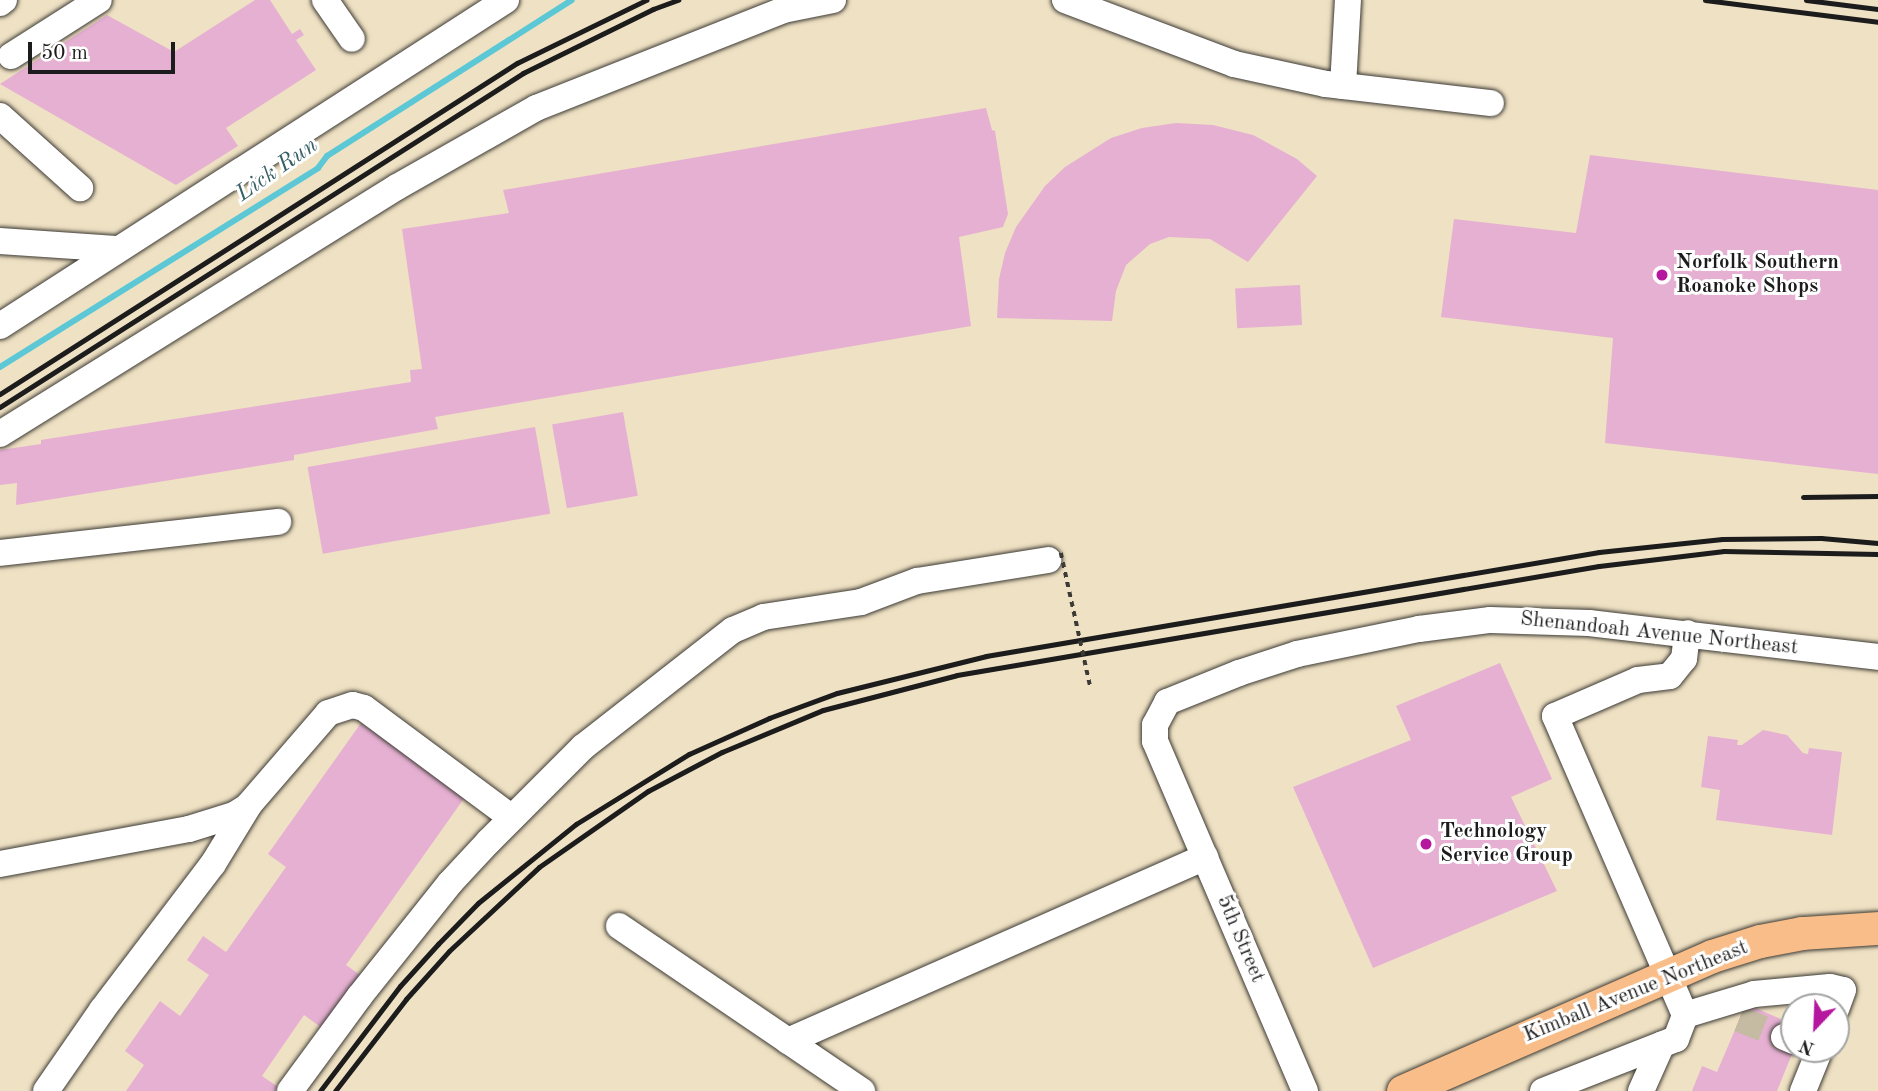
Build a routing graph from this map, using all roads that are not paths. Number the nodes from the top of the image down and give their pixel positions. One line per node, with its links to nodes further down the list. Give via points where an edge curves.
1 (99, 0): 8 (street)
2 (325, 0): 7 (street)
3 (506, 0): 16 (street)
4 (833, 0): 18 (street, via 783,10 536,108 397,187)
5 (1065, 0): 9 (street, via 1228,63)
6 (1349, 0): 9 (street)
7 (352, 39)
8 (8, 62)
9 (1343, 86): 10 (street)
10 (1491, 103)
11 (0, 116): 12 (street)
12 (27, 142): 13 (street); 14 (street)
13 (0, 147)
14 (80, 188)
15 (0, 241): 16 (street)
16 (116, 249): 17 (street)
17 (0, 326)
18 (0, 433)
19 (278, 522): 20 (street)
20 (0, 553)
21 (1055, 556): 26 (street, via 917,581 861,602 763,617 733,630 583,747)
22 (1687, 633): 23 (street, Shenandoah Avenue Northeast); 24 (street, Shenandoah Avenue Northeast, via 1548,620 1490,620 1297,654 1167,702 1155,725 1155,741); 31 (street, via 1684,659 1670,676 1639,680 1555,716)
23 (1878, 657)
24 (1175, 788): 27 (street, 5th Street)
25 (252, 801): 26 (street, via 328,713 353,705 364,708); 28 (street, via 234,815 189,829); 38 (street, via 213,864)
26 (512, 818): 39 (street, via 450,883)
27 (1205, 857): 35 (street); 41 (street, 5th Street)
28 (0, 864)
29 (619, 926): 35 (street)
30 (1878, 928): 31 (main road, Kimball Avenue Northeast, via 1760,941)
31 (1667, 975): 33 (street); 42 (main road, Kimball Avenue Northeast)
32 (1842, 993): 33 (street, via 1830,987 1754,994)
33 (1696, 1011): 34 (street); 36 (street, via 1675,1039)
34 (1740, 1019)
35 (788, 1041): 40 (street)
36 (1662, 1044): 43 (street); 44 (street)
37 (1813, 1063): 45 (street)
38 (46, 1091)
39 (290, 1091)
40 (862, 1091)
41 (1305, 1091)
42 (1403, 1091)
43 (1543, 1091)
44 (1641, 1091)
45 (1803, 1091)

